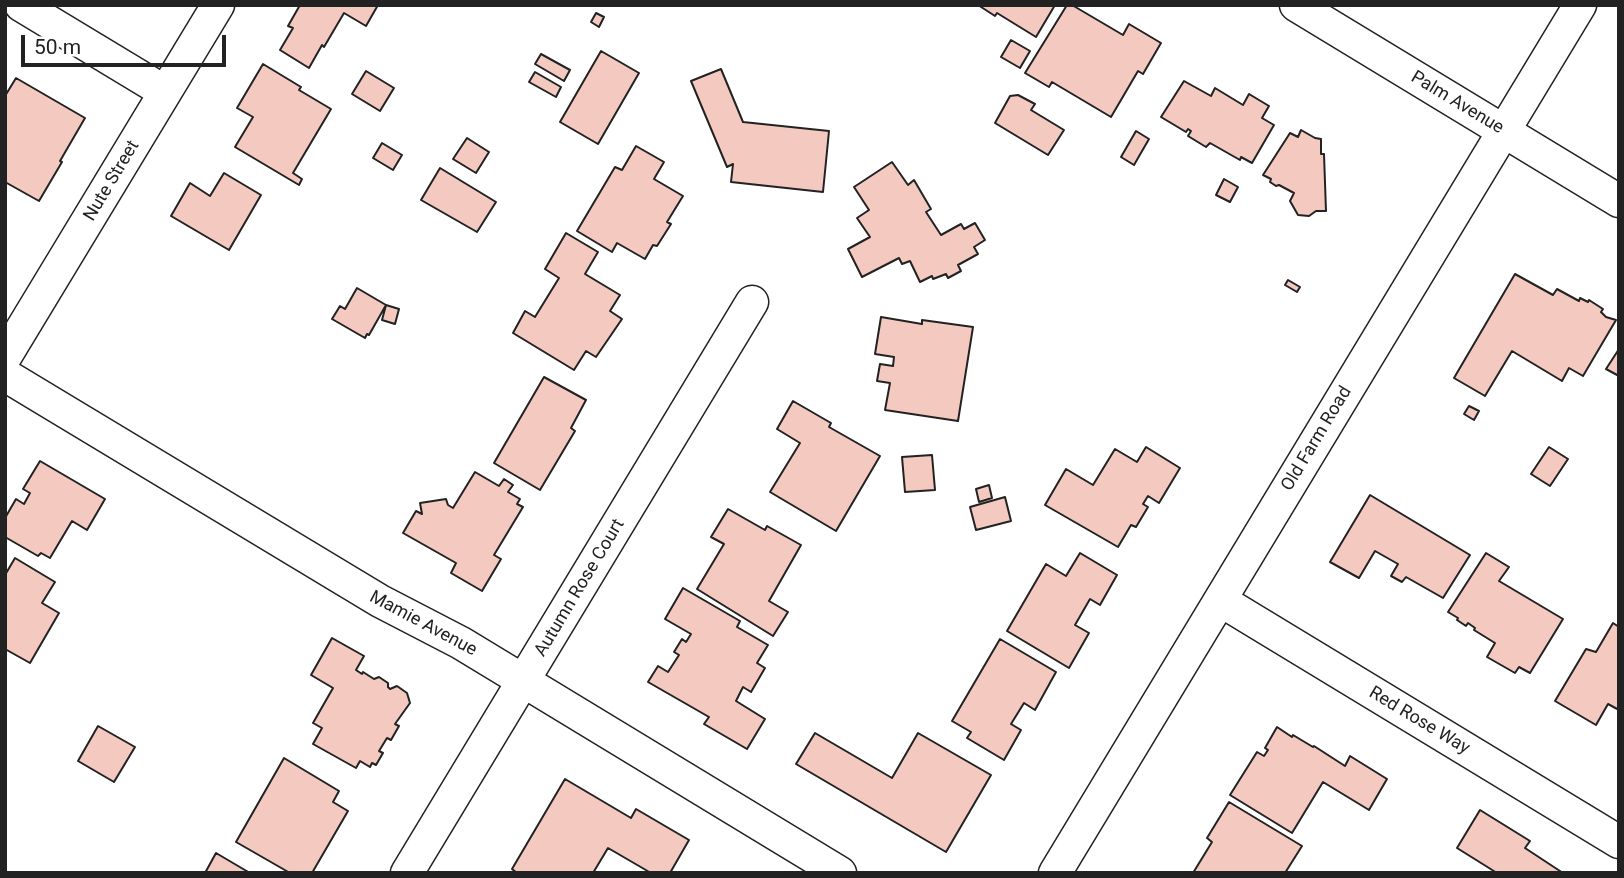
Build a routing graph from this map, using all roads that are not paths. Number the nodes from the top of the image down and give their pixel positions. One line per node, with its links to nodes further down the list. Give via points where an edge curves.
1 (21, 5): 5 (street)
2 (218, 5): 5 (street, Nute Street)
3 (1296, 5): 6 (street, Palm Avenue)
4 (1580, 5): 6 (street, Old Farm Road)
5 (165, 92): 9 (street, Nute Street)
6 (1504, 131): 7 (street, Palm Avenue); 11 (street, Old Farm Road)
7 (1619, 201)
8 (752, 302): 12 (street, Autumn Rose Court)
9 (5, 357)
10 (5, 375): 12 (street, Mamie Avenue, via 380,601 461,642)
11 (1220, 600): 13 (street, Red Rose Way); 16 (street, Old Farm Road)
12 (523, 681): 14 (street, Autumn Rose Court); 15 (street, Mamie Avenue)
13 (1619, 842)
14 (407, 873)
15 (840, 873)
16 (1055, 873)

